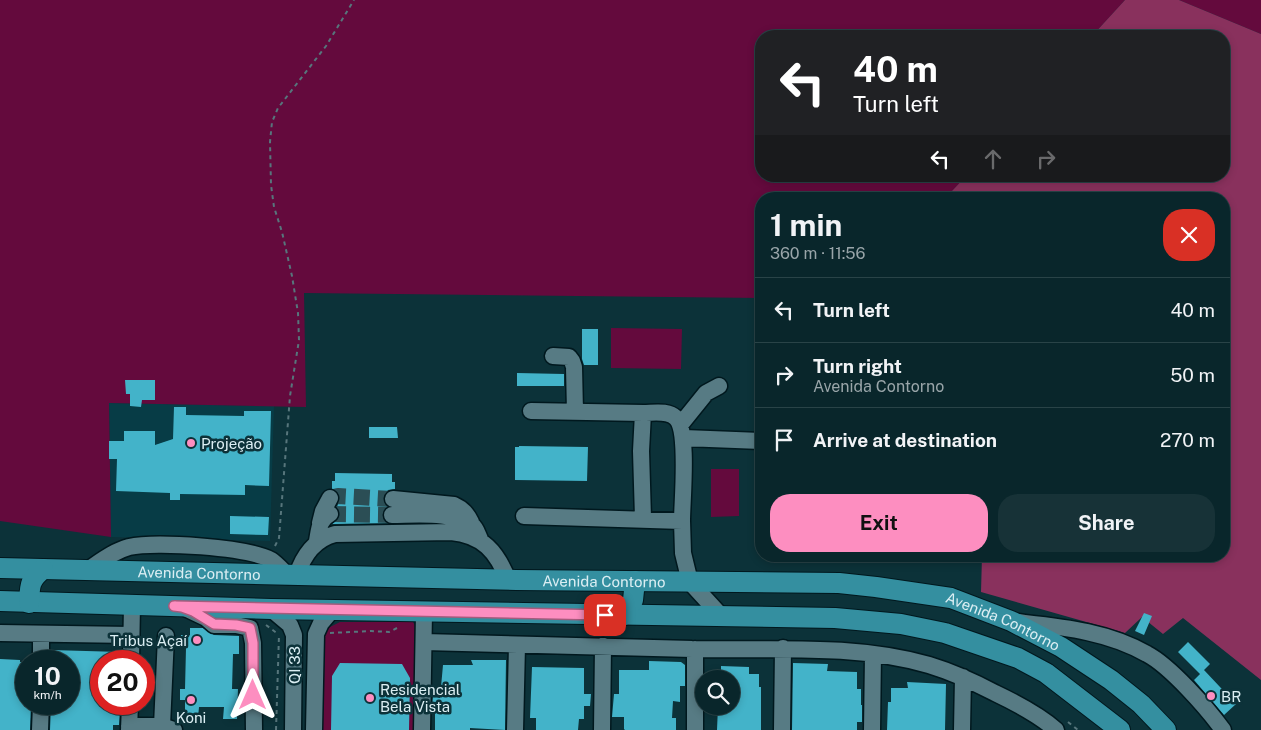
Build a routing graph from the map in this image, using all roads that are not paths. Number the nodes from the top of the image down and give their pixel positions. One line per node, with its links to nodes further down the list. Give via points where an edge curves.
1 (553, 356): 4 (street, via 569,356 572,360)
2 (719, 386): 6 (street, via 706,393)
3 (531, 411): 4 (street)
4 (575, 412): 5 (street)
5 (643, 413): 6 (street, via 666,413 676,417); 11 (street)
6 (682, 431): 7 (street); 12 (street)
7 (755, 440)
8 (393, 507): 14 (street, via 449,516 474,526)
9 (327, 512): 13 (street)
10 (524, 516): 11 (street)
11 (643, 518): 12 (street)
12 (682, 521): 21 (street, via 683,553)
13 (317, 541): 14 (street, via 343,533 452,532); 18 (street)
14 (482, 541): 19 (street)
15 (0, 568): 16 (main road, Avenida Contorno)
16 (43, 569): 17 (main road, Avenida Contorno); 24 (main road, via 30,582)
17 (88, 569): 18 (main road, Avenida Contorno); 18 (street, via 128,548 168,544 247,552 271,560)
18 (293, 575): 19 (main road, Avenida Contorno)
19 (512, 580): 20 (main road, Avenida Contorno); 29 (main road, via 520,590)
20 (635, 581): 21 (main road, Avenida Contorno); 30 (main road, via 633,600)
21 (690, 582): 22 (main road, Avenida Contorno); 32 (street)
22 (776, 583): 33 (main road, via 777,602); 34 (main road, Avenida Contorno, via 839,583 901,590 951,598)
23 (0, 602): 24 (main road, Avenida Contorno)
24 (29, 603): 25 (main road, Avenida Contorno)
25 (132, 605): 26 (main road, Avenida Contorno); 37 (street)
26 (174, 606): 31 (main road, Avenida Contorno); 57 (street, via 193,611 214,624 250,628)
27 (332, 610): 28 (main road, Avenida Contorno); 31 (main road, Avenida Contorno); 52 (street, QI 33, via 316,634)
28 (424, 612): 29 (main road, Avenida Contorno); 39 (street)
29 (509, 613): 30 (main road, Avenida Contorno)
30 (624, 615): 32 (main road, Avenida Contorno)
31 (273, 617): 49 (street, QI 33, via 290,625 294,636)
32 (722, 617): 33 (main road, Avenida Contorno)
33 (761, 617): 42 (main road, Avenida Contorno, via 835,618 901,624 945,633)
34 (1006, 619): 42 (main road, via 996,617 986,627); 67 (main road, Avenida Contorno, via 1061,646 1112,680); 68 (street, via 1077,629 1148,654 1177,679)
35 (0, 633): 36 (street)
36 (41, 634): 37 (street); 45 (street)
37 (131, 635): 46 (street)
38 (166, 636): 54 (street)
39 (424, 642): 40 (street); 59 (street)
40 (518, 645): 41 (street); 60 (street)
41 (604, 646): 44 (street); 61 (street)
42 (988, 647): 66 (main road, Avenida Contorno, via 1046,673)
43 (783, 648): 44 (street); 47 (street); 63 (street)
44 (695, 649): 62 (street)
45 (41, 650)
46 (131, 650)
47 (873, 654): 48 (street, via 930,665); 64 (street)
48 (963, 677): 55 (street, via 1008,699); 65 (street)
49 (294, 713): 52 (street); 58 (street, QI 33)
50 (41, 715): 56 (street)
51 (130, 715): 53 (street)
52 (314, 722)
53 (129, 728): 54 (street)
54 (162, 728)
55 (1052, 728)
56 (40, 730)
57 (254, 730)
58 (293, 730)
59 (422, 730)
60 (515, 730)
61 (602, 730)
62 (695, 730)
63 (782, 730)
64 (872, 730)
65 (962, 730)
66 (1120, 730)
67 (1166, 730)
68 (1223, 730)

